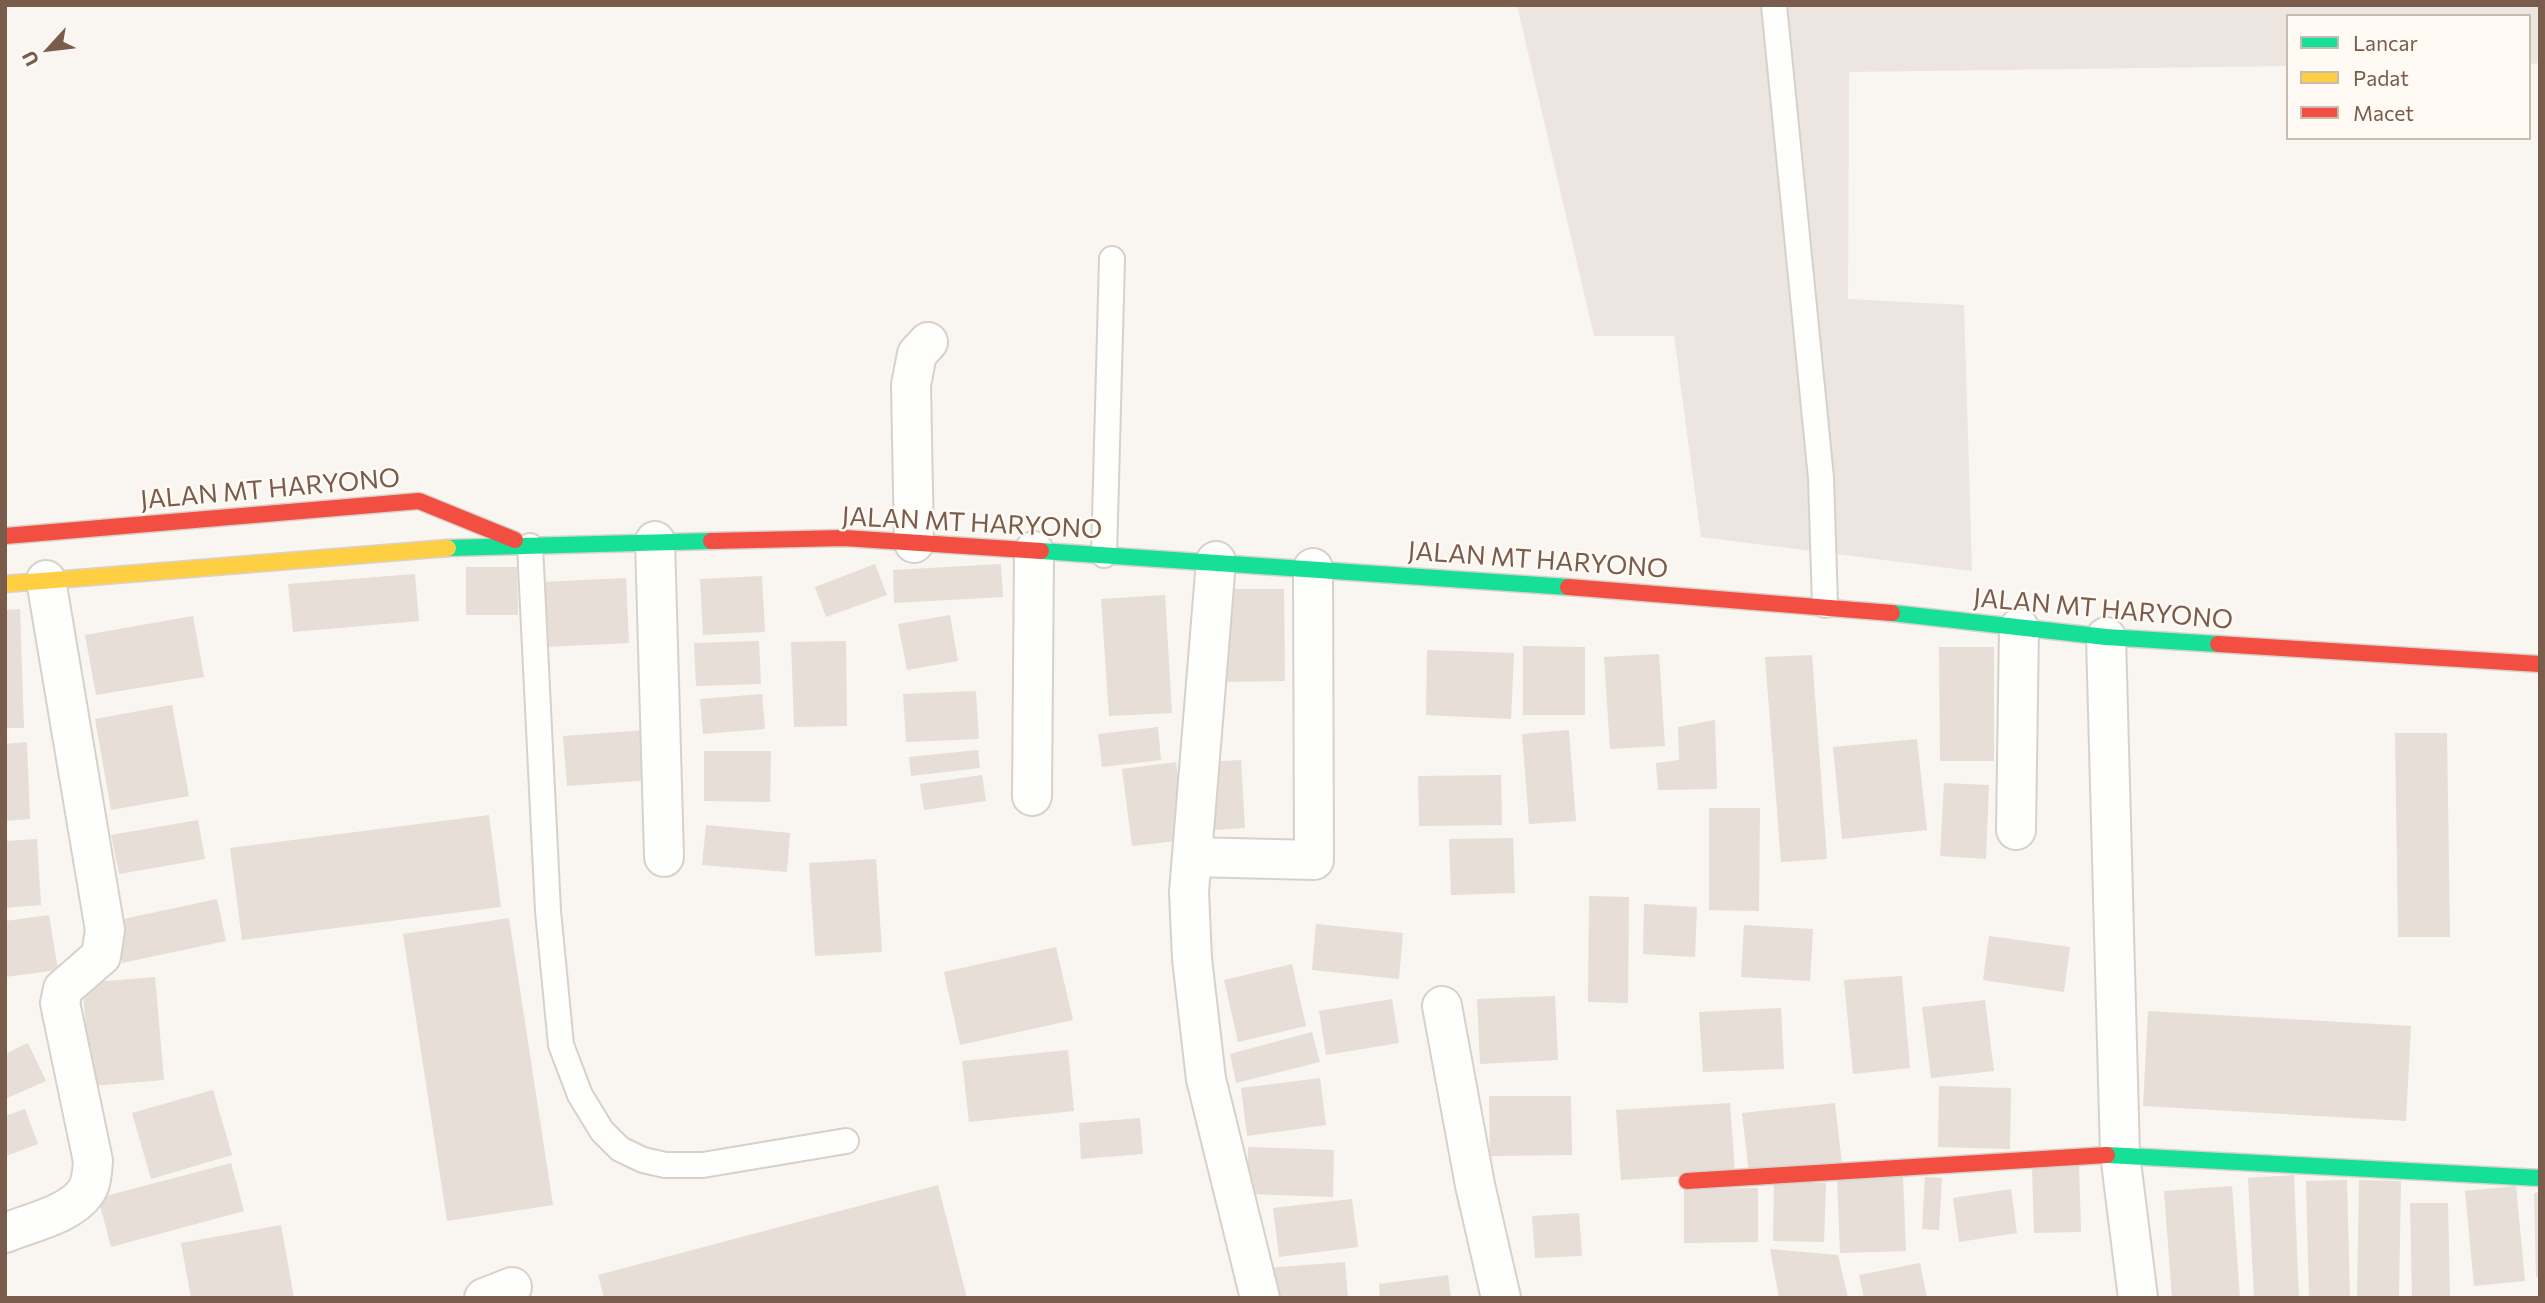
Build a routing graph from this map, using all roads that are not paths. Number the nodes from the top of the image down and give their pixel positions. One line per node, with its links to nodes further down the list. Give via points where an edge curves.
1 (1774, 5): 14 (lane, via 1821,478)
2 (1112, 259): 9 (lane)
3 (928, 342): 6 (street, via 917,354 911,386)
4 (5, 536): 7 (main road, JALAN MT HARYONO, via 419,501)
5 (655, 541): 6 (main road, JALAN MT HARYONO, via 844,538); 7 (main road, JALAN MT HARYONO); 20 (street)
6 (915, 543): 8 (main road, JALAN MT HARYONO)
7 (530, 546): 12 (main road, JALAN MT HARYONO, via 422,549); 23 (lane, via 548,911 561,1045 579,1095 620,1149 665,1165 703,1165)
8 (1034, 551): 9 (main road, JALAN MT HARYONO); 18 (street)
9 (1104, 555): 10 (main road, JALAN MT HARYONO)
10 (1216, 561): 11 (main road, JALAN MT HARYONO); 21 (street)
11 (1313, 568): 14 (main road, JALAN MT HARYONO); 21 (street, via 1314,860)
12 (46, 580): 13 (main road, JALAN MT HARYONO); 27 (street, via 105,930 101,956 63,989 60,1003 93,1161 86,1193 71,1206)
13 (5, 584)
14 (1825, 605): 15 (main road, JALAN MT HARYONO)
15 (2019, 628): 16 (main road, JALAN MT HARYONO); 19 (street)
16 (2106, 637): 17 (main road, JALAN MT HARYONO); 24 (street)
17 (2540, 664)
18 (1032, 796)
19 (2016, 830)
20 (664, 857)
21 (1193, 857): 28 (street, via 1189,892 1192,959 1206,1079)
22 (1442, 1006): 29 (street)
23 (846, 1141)
24 (2120, 1154): 25 (main road); 26 (main road); 30 (street)
25 (2540, 1178)
26 (1687, 1181)
27 (5, 1233)
28 (1260, 1298)
29 (1501, 1298)
30 (2138, 1298)

